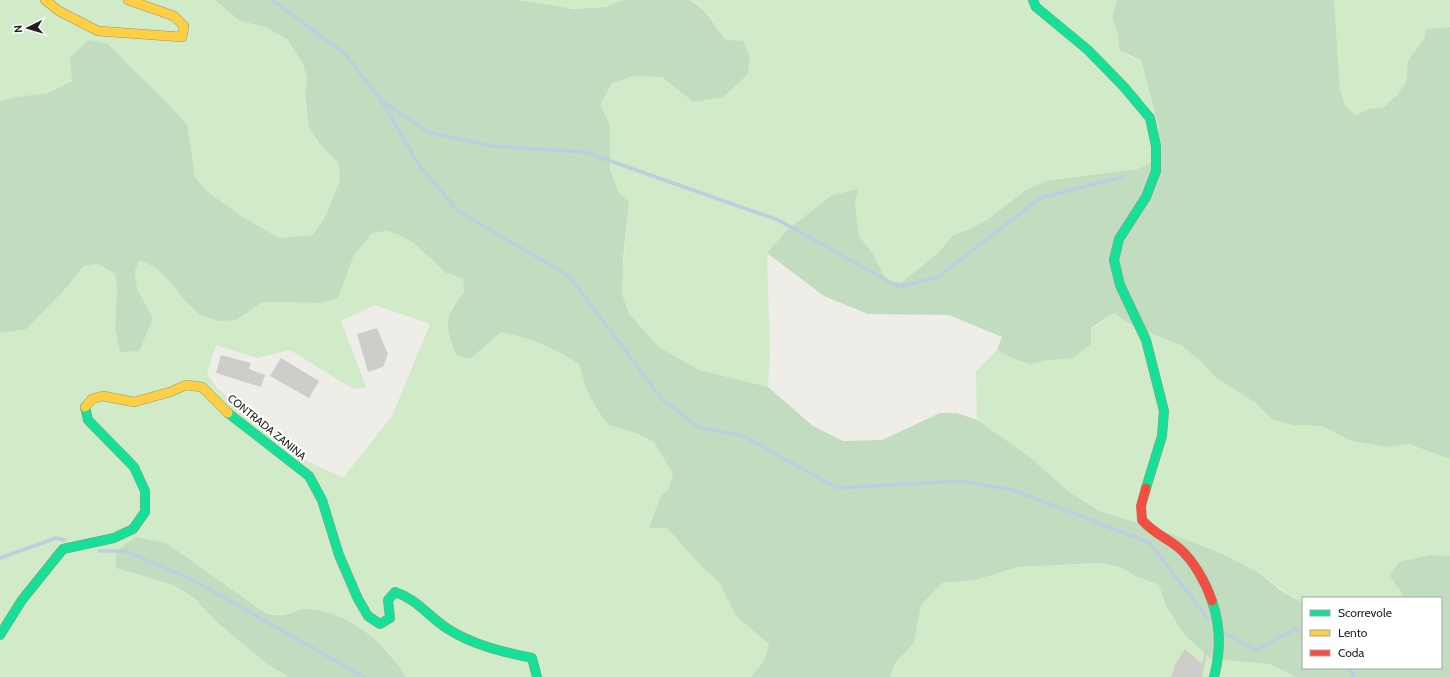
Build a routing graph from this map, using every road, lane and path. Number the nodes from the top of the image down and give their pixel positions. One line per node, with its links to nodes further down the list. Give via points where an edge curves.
1 (45, 0): 2 (street, via 59,11 98,31 182,37 184,26 174,16)
2 (128, 0)
3 (1033, 0): 6 (street, via 1036,7 1099,61 1150,118 1156,146 1156,171 1146,197 1119,239 1114,260 1120,285 1146,340 1164,411 1162,436 1141,506 1142,520 1155,533 1182,552 1205,583 1219,623 1219,664)
4 (0, 635): 5 (street, CONTRADA ZANINA, via 22,600 63,549 114,538 133,529 145,512 145,491 134,467 88,420 85,406 92,399 103,396 134,402 186,385 202,387 234,419 309,476 322,500 339,555 368,616 380,624 390,618 388,600 395,592 408,595 448,629 497,651 532,658)
5 (537, 677)
6 (1214, 677)

